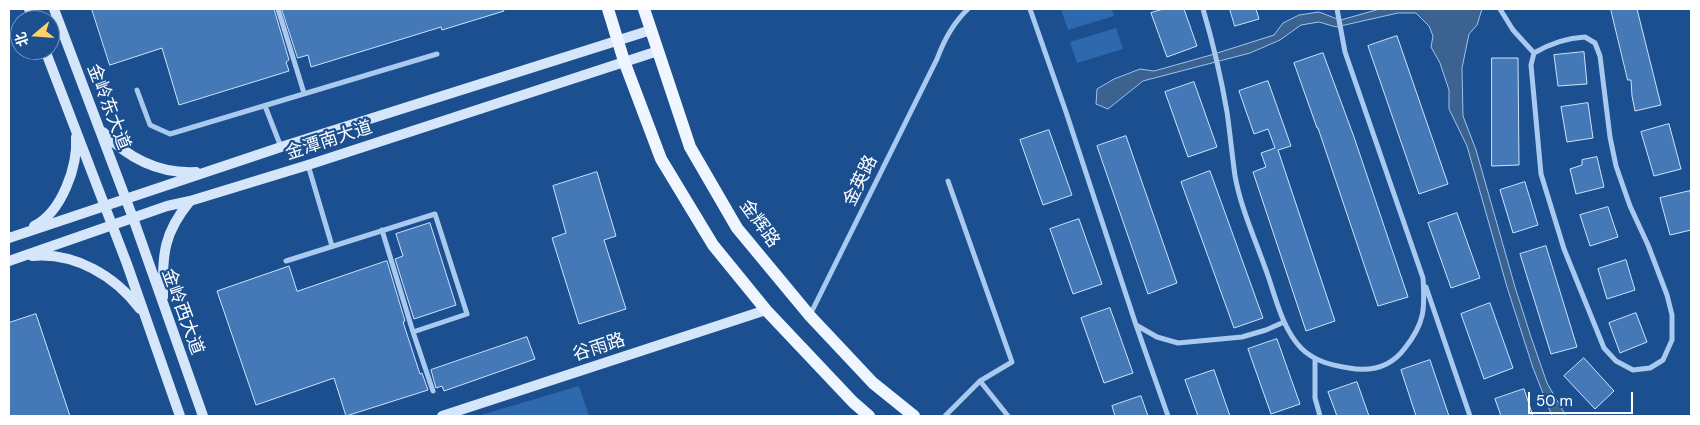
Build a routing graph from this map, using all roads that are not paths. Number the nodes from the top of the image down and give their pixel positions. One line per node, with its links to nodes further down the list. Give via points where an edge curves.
1 (278, 9): 18 (street)
2 (608, 9): 11 (main road)
3 (644, 9): 9 (main road, 金辉路)
4 (968, 9): 40 (street, 金英路, via 942,43 937,60)
5 (1030, 9): 43 (street)
6 (1203, 9): 42 (street, via 1219,70 1236,177 1248,222)
7 (1337, 9): 37 (street, via 1345,52)
8 (1500, 9): 13 (street)
9 (651, 30): 11 (main road, 金潭南大道); 12 (main road, 金辉路)
10 (60, 36): 21 (main road, 金岭东大道)
11 (618, 40): 16 (main road); 22 (main road, 金潭南大道)
12 (658, 51): 16 (main road, 金潭南大道); 40 (main road, 金辉路, via 690,147 737,228)
13 (1534, 53): 13 (street, via 1531,65 1541,174 1564,248 1604,348 1616,361 1632,370 1650,368 1663,360 1672,340 1672,315 1616,166 1600,56 1595,43 1585,38 1563,40)
14 (437, 54): 18 (street)
15 (49, 60): 20 (main road)
16 (624, 61): 23 (main road, 金潭南大道); 39 (main road, via 661,159 713,245)
17 (137, 90): 19 (street, via 150,125 170,134)
18 (304, 93): 19 (street)
19 (265, 106): 22 (street)
20 (76, 128): 28 (main road); 32 (main road, via 75,155 63,193 40,224)
21 (99, 128): 24 (main road, via 130,155 153,166 180,172); 26 (main road, 金岭东大道)
22 (281, 147): 24 (main road, 金潭南大道)
23 (308, 165): 27 (main road, 金潭南大道); 33 (street)
24 (207, 171): 26 (main road, 金潭南大道)
25 (948, 181): 46 (street, via 1012,362)
26 (125, 200): 28 (main road, 金潭南大道); 29 (main road, 金岭东大道)
27 (190, 201): 29 (main road, 金潭南大道); 38 (main road, via 175,222 165,247)
28 (104, 207): 30 (main road); 32 (main road, 金潭南大道)
29 (132, 218): 30 (main road, 金潭南大道); 38 (main road, 金岭西大道)
30 (112, 225): 34 (main road, 金潭南大道); 41 (main road, 金岭西大道)
31 (382, 230): 33 (street); 44 (street); 44 (street, via 435,214 467,314)
32 (12, 237)
33 (332, 246): 36 (street)
34 (21, 256): 35 (main road, 金潭南大道); 41 (main road, via 53,256 97,270 121,287)
35 (9, 260)
36 (286, 261)
37 (1422, 278): 45 (street, via 1424,313 1414,336 1401,354 1384,366 1368,370); 57 (street)
38 (163, 305): 49 (main road, 金岭西大道)
39 (766, 310): 50 (main road, 谷雨路); 51 (main road)
40 (810, 316): 52 (main road, 金辉路, via 873,383)
41 (147, 320): 48 (main road, 金岭西大道)
42 (1284, 322): 43 (street, via 1242,338 1178,343 1157,337); 45 (street, via 1300,347)
43 (1136, 325): 55 (street)
44 (413, 332): 47 (street)
45 (1314, 359): 56 (street, via 1315,398)
46 (980, 381): 53 (street); 54 (street)
47 (433, 391)
48 (180, 416)
49 (203, 416)
50 (442, 416)
51 (869, 416)
52 (914, 416)
53 (945, 416)
54 (1008, 416)
55 (1168, 416)
56 (1320, 416)
57 (1470, 416)

